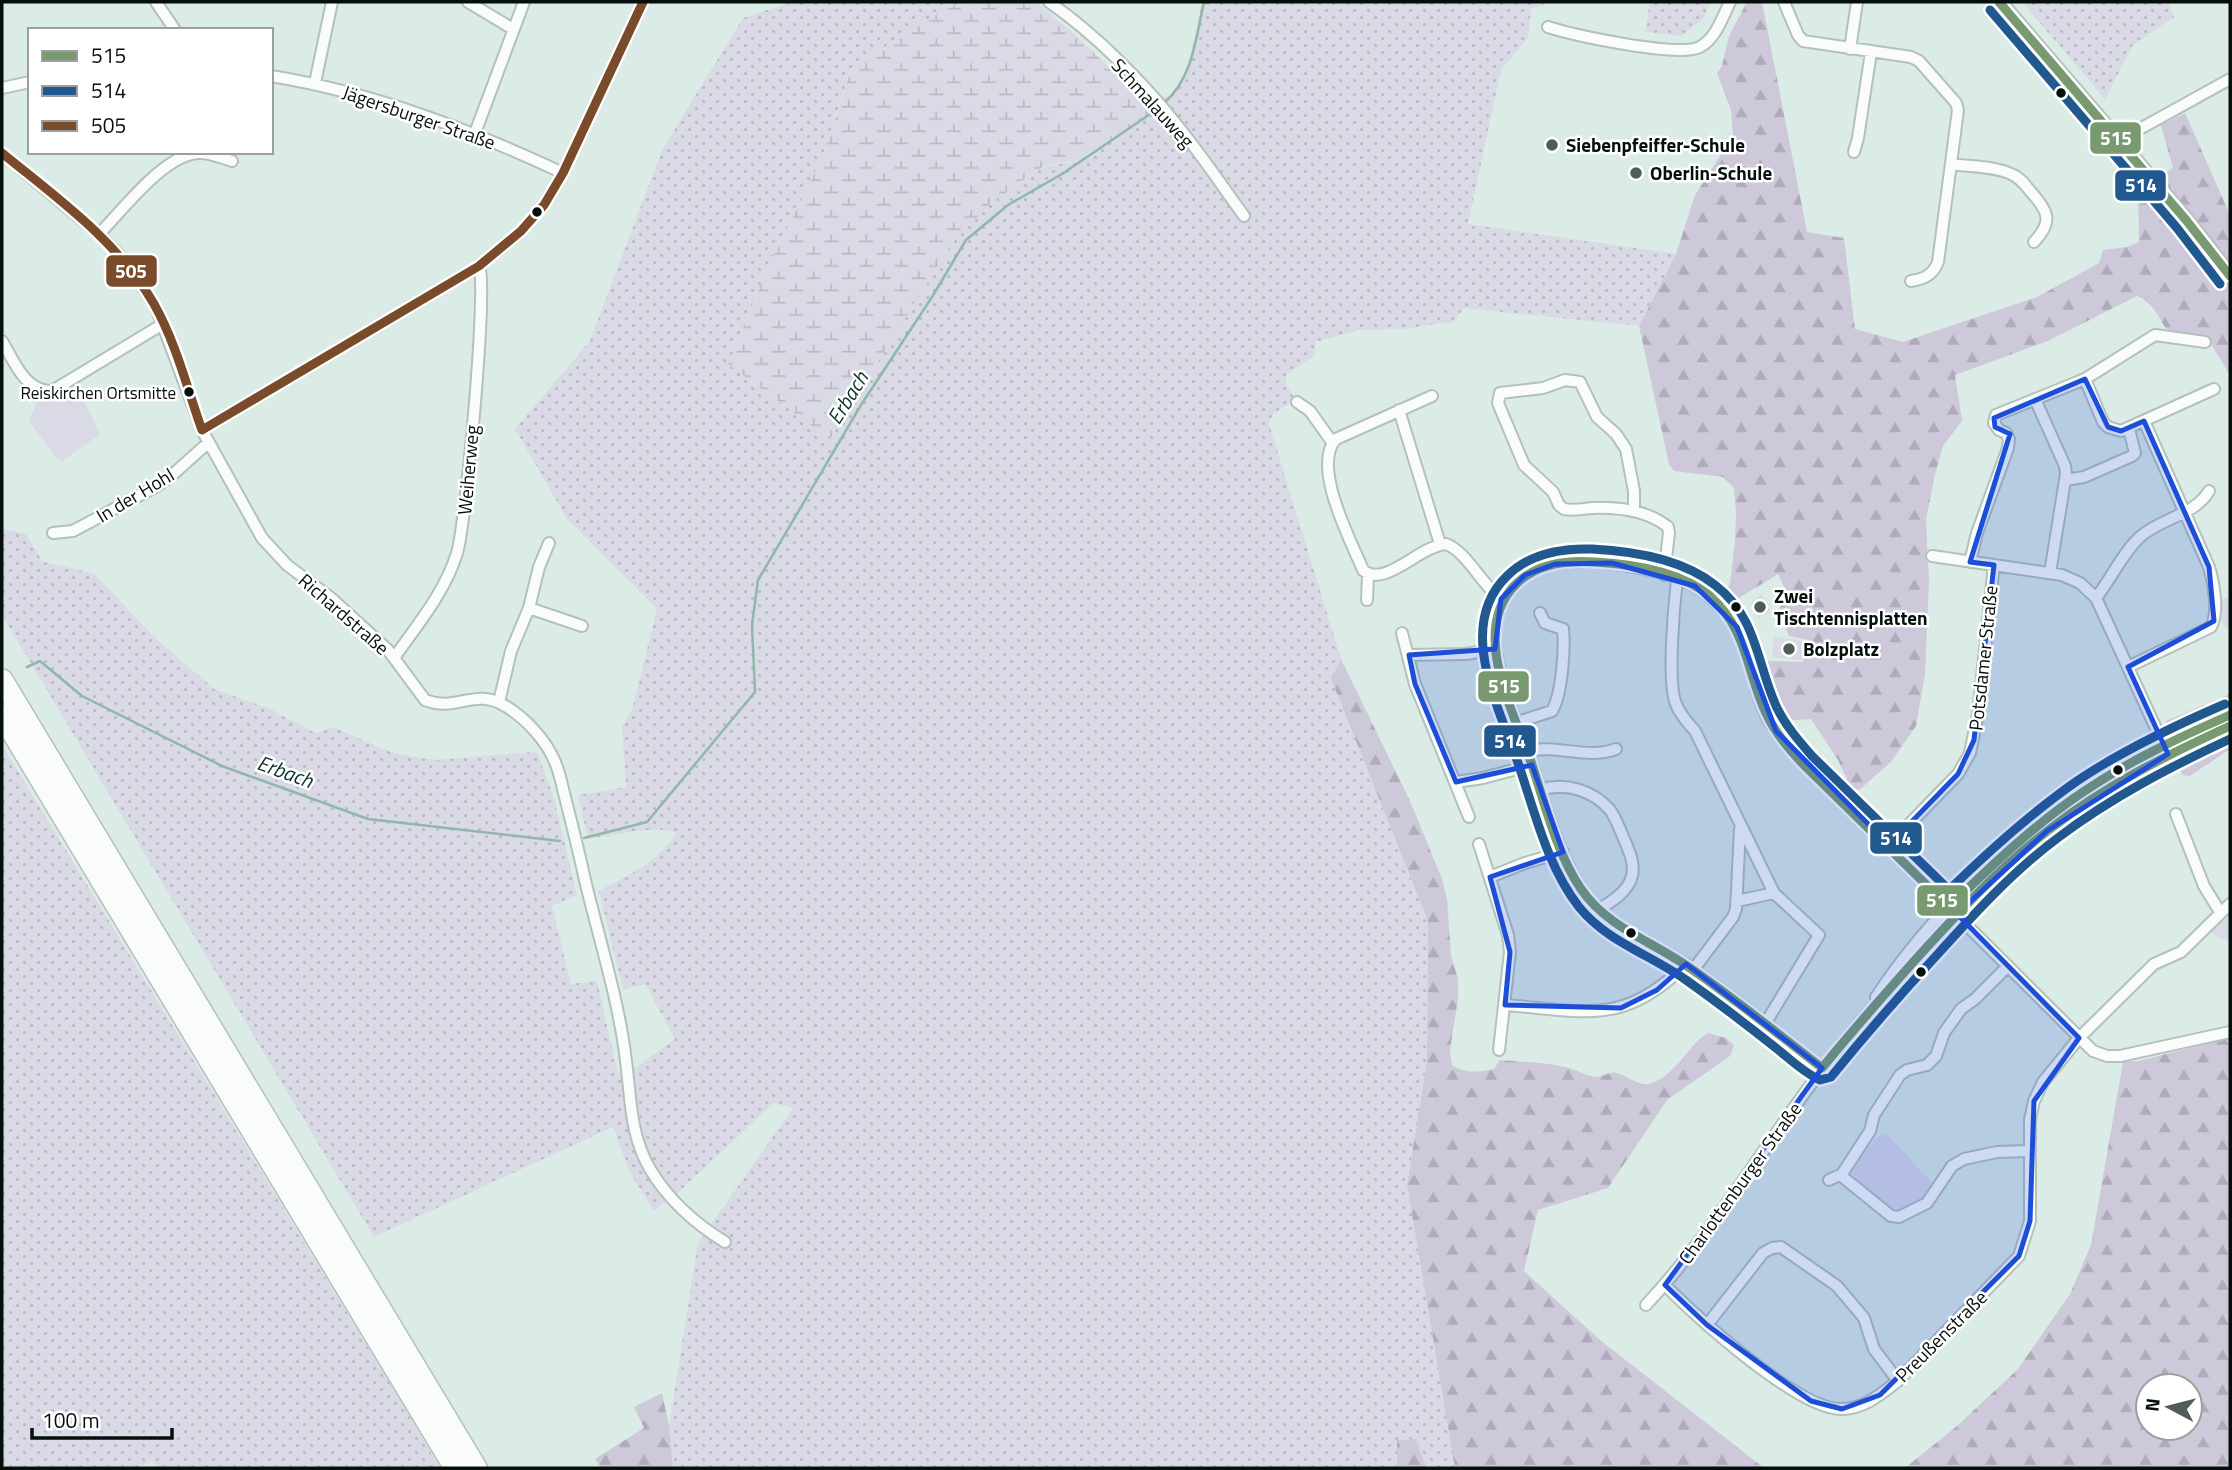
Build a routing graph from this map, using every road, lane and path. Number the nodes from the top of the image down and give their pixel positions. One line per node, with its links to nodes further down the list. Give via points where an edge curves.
1 (156, 2): 12 (street)
2 (332, 2): 19 (street)
3 (468, 2): 13 (street)
4 (524, 2): 13 (street)
5 (643, 2): 29 (street)
6 (1049, 2): 30 (street, Schmalauweg, via 1121,64 1161,106)
7 (1730, 2): 11 (street, via 1716,31 1689,50)
8 (1784, 2): 14 (street, via 1803,41)
9 (1857, 2): 14 (street)
10 (1999, 2): 22 (street)
11 (1548, 27)
12 (174, 28)
13 (513, 29): 21 (street)
14 (1850, 50): 15 (street)
15 (1871, 52): 23 (street); 28 (street, via 1919,61 1956,103)
16 (273, 76): 19 (street, Jägersburger Straße)
17 (2230, 79): 22 (street)
18 (28, 82): 20 (street)
19 (316, 83): 21 (street, Jägersburger Straße)
20 (2, 88)
21 (475, 133): 29 (street, Jägersburger Straße)
22 (2118, 141): 34 (street)
23 (1854, 152)
24 (2, 153): 31 (street, Richardstraße)
25 (194, 154): 31 (street, via 161,171)
26 (204, 154): 27 (street)
27 (232, 161)
28 (1952, 164): 32 (street, via 2019,178 2044,206 2047,216 2046,226); 35 (street, via 1938,262 1927,277)
29 (563, 173): 33 (street, via 535,215)
30 (1244, 216)
31 (99, 234): 36 (street, Richardstraße, via 145,287)
32 (2034, 242)
33 (479, 266): 47 (street); 73 (street, Weiherweg, via 478,356 458,550 440,593)
34 (2230, 276)
35 (1911, 281)
36 (163, 324): 37 (street, via 52,391 32,386); 47 (street, Richardstraße)
37 (2, 341)
38 (2205, 342): 39 (street, via 2155,335)
39 (2085, 379): 42 (street); 46 (street, via 2103,422 2114,430)
40 (2214, 389): 45 (street)
41 (1432, 396): 44 (street)
42 (2035, 399): 50 (street, via 2065,466); 58 (street, Potsdamer Straße, via 1994,418 1995,427 2009,439 2008,449)
43 (1297, 402): 49 (street, via 1310,411)
44 (1399, 410): 49 (street); 56 (street)
45 (2144, 421): 46 (street); 53 (street)
46 (2129, 429): 50 (street, via 2135,448 2132,456)
47 (202, 430): 48 (street, Richardstraße)
48 (209, 442): 54 (street, In der Hohl, via 157,486 73,531); 73 (street, Richardstraße, via 271,550 346,611)
49 (1332, 442): 61 (street, via 1328,472 1333,498)
50 (2066, 480): 60 (street)
51 (2209, 491): 53 (street)
52 (1634, 510): 52 (street, via 1570,510 1559,505 1553,492 1524,465 1498,403 1500,393 1543,388 1565,380 1580,382 1597,417 1626,449); 62 (street, via 1668,527)
53 (2185, 511): 65 (street, via 2138,538); 74 (street, via 2212,576 2214,621 2211,627)
54 (53, 533)
55 (548, 543): 67 (street)
56 (1440, 544): 61 (street, via 1392,571); 64 (street, via 1452,546)
57 (1932, 556): 58 (street)
58 (1970, 562): 59 (street)
59 (1994, 565): 60 (street); 91 (street, Potsdamer Straße, via 1970,753 1958,774)
60 (2050, 573): 65 (street, via 2080,583)
61 (1368, 575): 66 (street)
62 (1664, 575): 63 (street); 64 (street, via 1612,563 1570,561 1525,575)
63 (1677, 579): 89 (street, via 1675,702 1695,731); 91 (street, via 1709,596 1737,627 1768,718 1790,749)
64 (1501, 598): 71 (street, via 1494,626)
65 (2096, 598): 74 (street)
66 (1367, 600)
67 (529, 608): 69 (street); 76 (street)
68 (1541, 613): 79 (street, via 1545,623 1563,629 1559,697 1552,711)
69 (582, 626)
70 (1402, 633): 72 (street)
71 (1495, 649): 72 (street); 79 (street)
72 (1409, 655): 85 (street, via 1415,684)
73 (394, 658): 76 (street, Richardstraße, via 425,701 445,704 482,697)
74 (2128, 667): 82 (street)
75 (2, 680): 117 (highway)
76 (499, 702): 111 (street, via 536,733 556,764 626,1062 639,1145 649,1168 681,1210)
77 (2, 715): 116 (highway)
78 (2230, 715): 82 (street, Charlottenburger Straße)
79 (1518, 722): 83 (street)
80 (2230, 726): 82 (street, Charlottenburger Straße)
81 (1616, 749): 83 (street, via 1596,754 1542,748)
82 (2165, 749): 97 (street, Charlottenburger Straße, via 2105,778 2067,803 2016,843)
83 (1527, 751): 84 (street)
84 (1532, 765): 85 (street); 86 (street)
85 (1456, 782): 88 (street)
86 (1540, 790): 92 (street); 98 (street, via 1581,790 1611,812 1633,862 1632,875 1628,886)
87 (2176, 814): 99 (street, via 2204,886)
88 (1469, 817)
89 (1740, 827): 94 (street); 95 (street)
90 (1479, 844): 93 (street)
91 (1889, 845): 97 (street)
92 (1563, 852): 93 (street); 98 (street)
93 (1490, 877): 102 (street, via 1510,952)
94 (1774, 893): 95 (street); 103 (street, via 1819,935)
95 (1737, 901): 101 (street, via 1732,917)
96 (2230, 904): 99 (street, Preußenstraße)
97 (1953, 910): 100 (street); 107 (street, Charlottenburger Straße, via 1894,969)
98 (1598, 911): 101 (street)
99 (2220, 912): 105 (street, Preußenstraße, via 2181,952 2154,964)
100 (2008, 966): 105 (street); 109 (street, via 1961,1009 1927,1065 1900,1074)
101 (1690, 967): 102 (street, via 1637,1002 1612,1010); 103 (street)
102 (1505, 1005): 106 (street)
103 (1765, 1024): 107 (street)
104 (2230, 1032): 105 (street, via 2120,1056 2093,1051)
105 (2079, 1038): 108 (street, Preußenstraße, via 2043,1082 2034,1101)
106 (1499, 1049)
107 (1822, 1069): 112 (street, Charlottenburger Straße)
108 (2028, 1151): 109 (street, via 1997,1152 1952,1166 1927,1203 1899,1217 1891,1216); 115 (street, Preußenstraße, via 2030,1221 2018,1256)
109 (1842, 1174): 110 (street)
110 (1829, 1180)
111 (725, 1242)
112 (1665, 1284): 113 (street, Charlottenburger Straße); 114 (street, Preußenstraße)
113 (1646, 1305)
114 (1707, 1325): 115 (street, Preußenstraße, via 1780,1380 1827,1408 1861,1406); 115 (street, via 1763,1253 1781,1247 1837,1286 1864,1318 1874,1349)
115 (1898, 1381)
116 (455, 1468)
117 (476, 1468)

